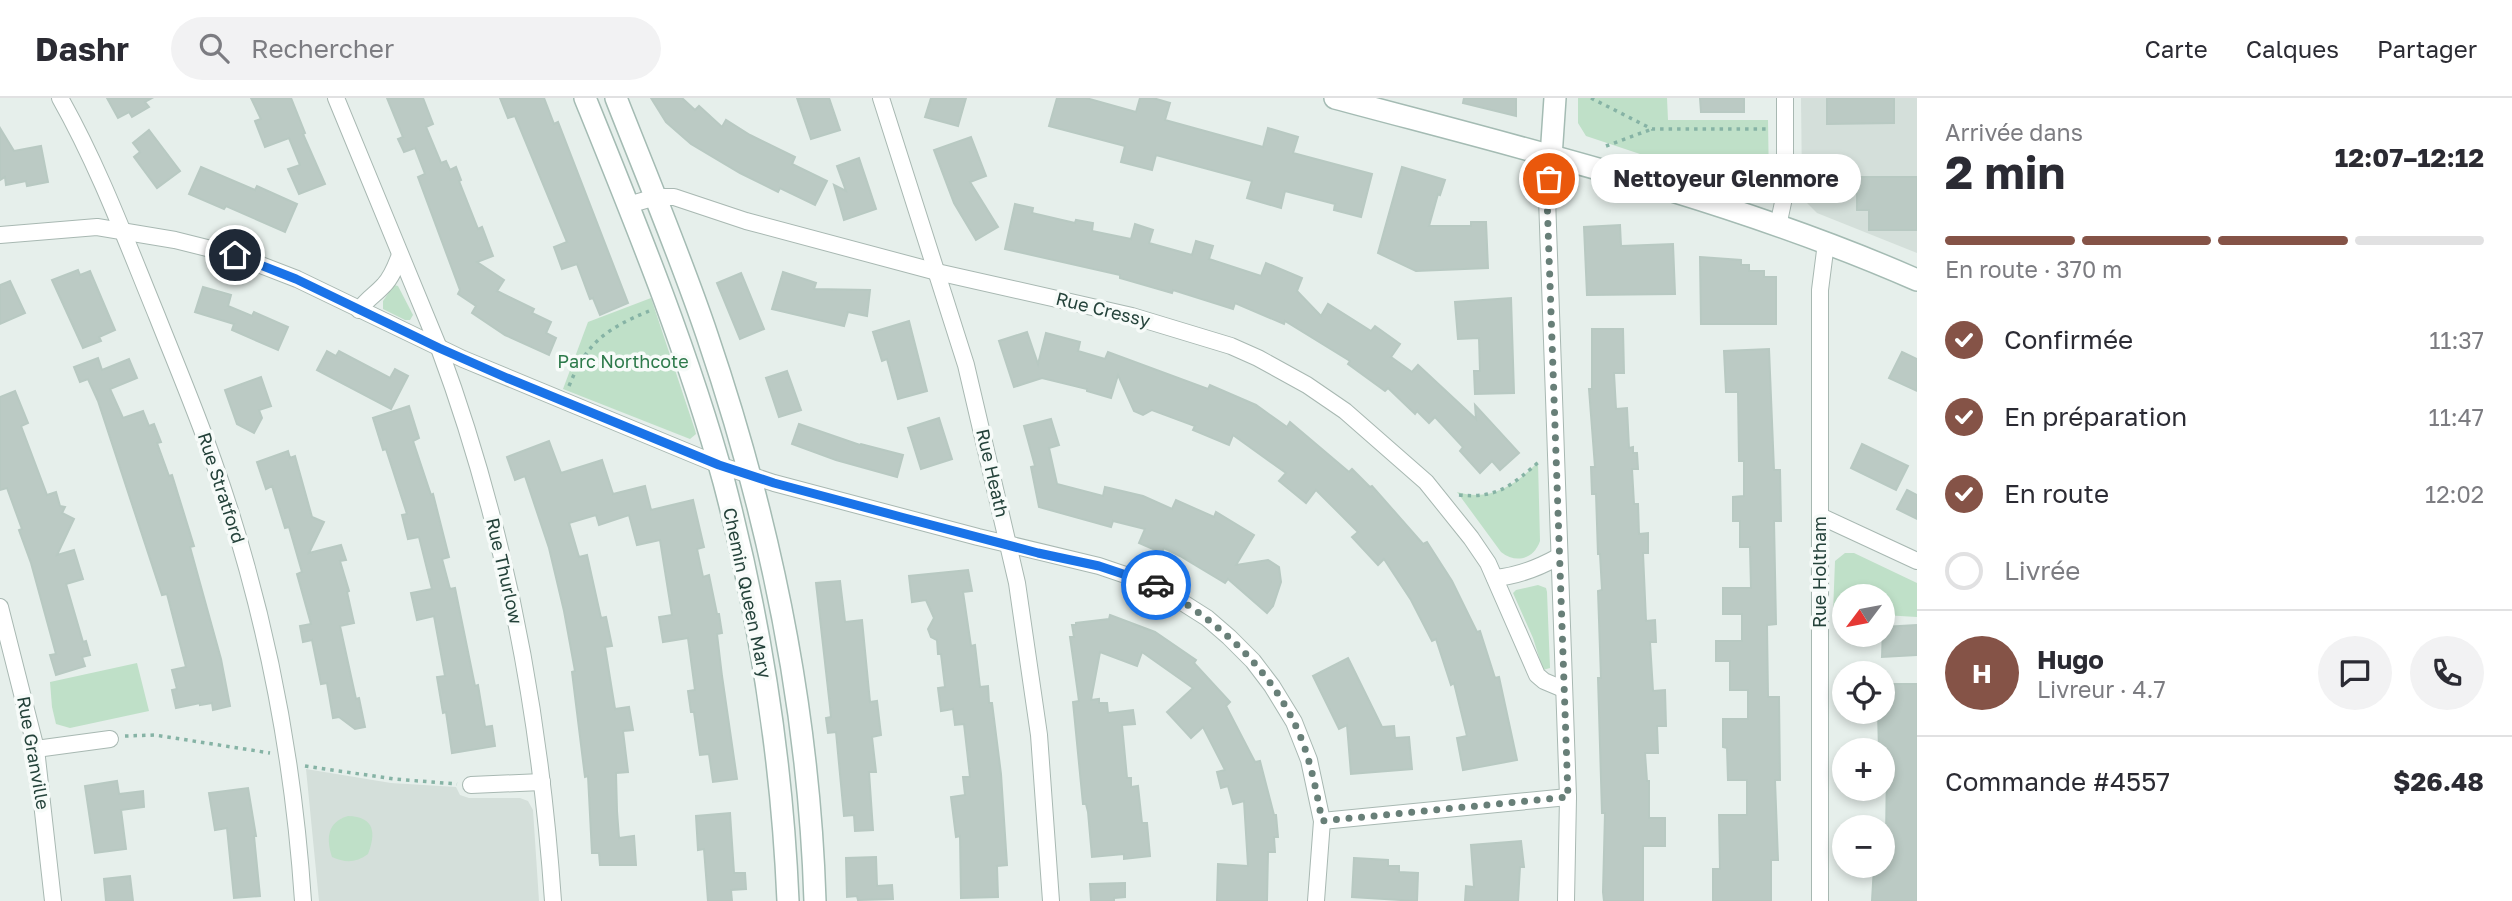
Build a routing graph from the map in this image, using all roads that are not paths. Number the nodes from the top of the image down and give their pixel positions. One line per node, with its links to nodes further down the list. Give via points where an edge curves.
1 (60, 98): 13 (street, Rue Stratford, via 92,158)
2 (336, 98): 16 (street, Rue Thurlow)
3 (585, 98): 11 (street, Chemin Queen Mary)
4 (616, 98): 10 (street, Chemin Queen Mary)
5 (881, 98): 17 (street, Rue Heath)
6 (1335, 98): 9 (street)
7 (1555, 98): 9 (street)
8 (1785, 98): 12 (street, via 1785,193)
9 (1551, 157): 12 (street); 25 (street, via 1547,198)
10 (656, 197): 11 (street, Rue Cressy); 17 (street, Rue Cressy, via 674,197); 22 (street, Chemin Queen Mary, via 707,333)
11 (628, 205): 21 (street, Chemin Queen Mary)
12 (1778, 226): 15 (street)
13 (121, 231): 14 (street, via 97,227); 19 (street, via 235,255); 39 (street, Rue Stratford, via 195,410 250,580 277,698)
14 (0, 235)
15 (1826, 243): 18 (street); 23 (street, Rue Holtham, via 1820,290)
16 (400, 255): 19 (street, via 384,286); 20 (street, Rue Thurlow)
17 (937, 272): 24 (street, Rue Heath, via 966,365); 27 (street, Rue Cressy, via 1132,316 1231,346 1279,369 1345,411 1426,482 1471,538)
18 (1917, 280)
19 (359, 310): 20 (street)
20 (439, 348): 21 (street); 32 (street, Rue Thurlow, via 497,536 530,694)
21 (719, 465): 22 (street); 37 (street, Chemin Queen Mary, via 760,647)
22 (750, 476): 24 (street); 36 (street, Chemin Queen Mary, via 787,644)
23 (1821, 516): 26 (street); 46 (street, Rue Holtham)
24 (1008, 545): 35 (street, via 1155,585 1207,618 1254,661 1283,702 1309,760); 43 (street, Rue Heath, via 1039,735)
25 (1558, 557): 27 (street); 29 (street)
26 (1917, 561)
27 (1495, 578): 29 (street, Rue Cressy, via 1537,675)
28 (0, 607): 31 (street, Rue Granville)
29 (1563, 689): 34 (street)
30 (118, 737): 31 (street)
31 (36, 749): 38 (street, Rue Granville)
32 (542, 782): 33 (street); 40 (street, Rue Thurlow)
33 (464, 785)
34 (1568, 797): 35 (street); 45 (street)
35 (1322, 821): 44 (street)
36 (812, 844): 37 (street); 42 (street, Chemin Queen Mary)
37 (785, 845): 41 (street, Chemin Queen Mary)
38 (53, 901)
39 (303, 901)
40 (553, 901)
41 (788, 901)
42 (815, 901)
43 (1051, 901)
44 (1316, 901)
45 (1566, 901)
46 (1820, 901)

